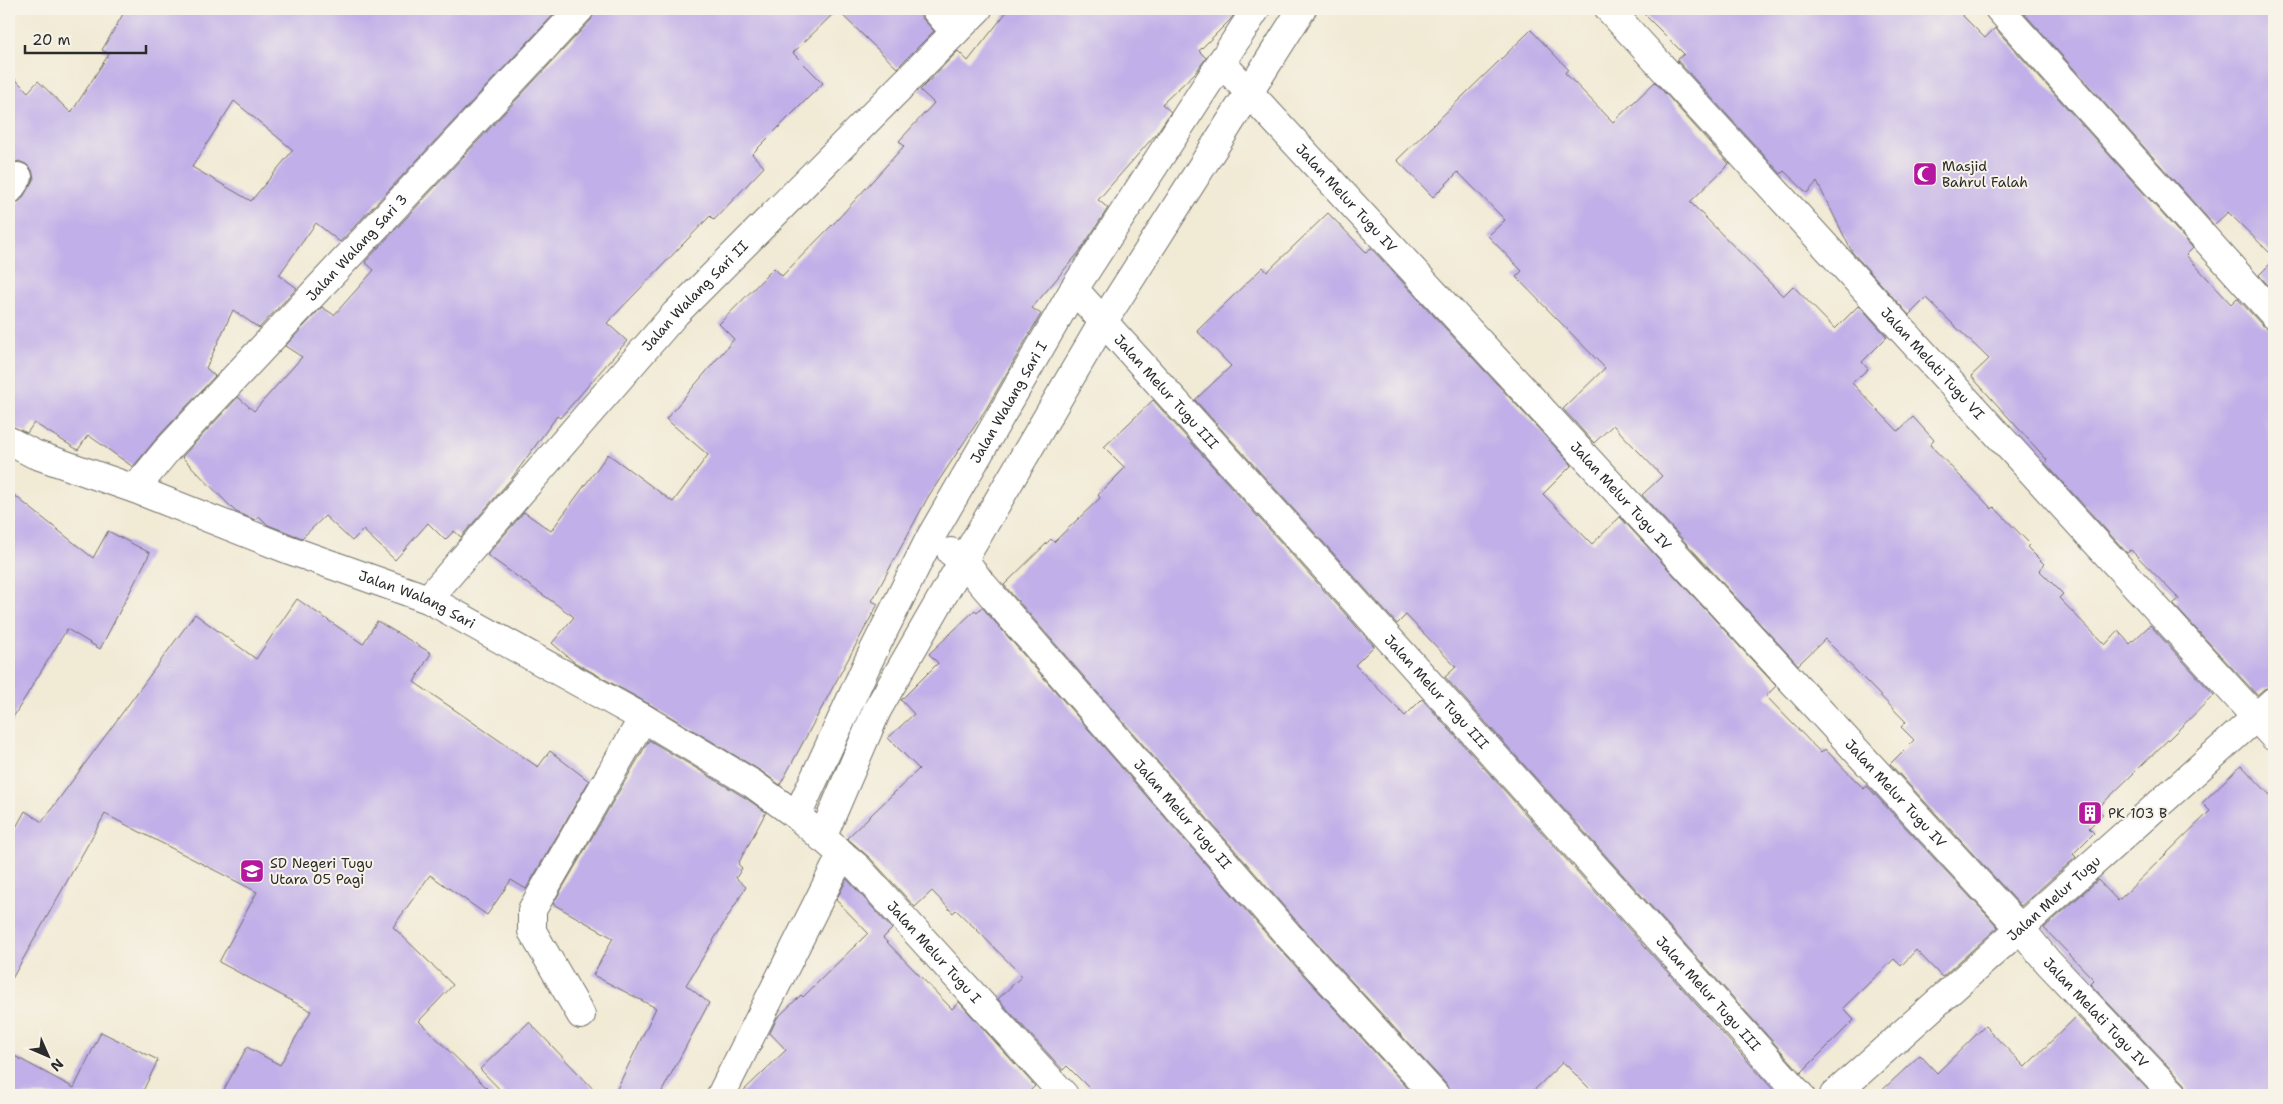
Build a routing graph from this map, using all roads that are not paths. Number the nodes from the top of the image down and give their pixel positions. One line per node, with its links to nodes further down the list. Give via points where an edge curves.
1 (580, 9): 15 (street, Jalan Walang Sari 3)
2 (935, 9): 8 (street)
3 (978, 9): 8 (street, Jalan Walang Sari II)
4 (1256, 9): 9 (street, Jalan Walang Sari I)
5 (1302, 9): 10 (street)
6 (1609, 9): 18 (street, Jalan Melati Tugu VI)
7 (1999, 9): 12 (street)
8 (955, 32): 17 (street, Jalan Walang Sari II, via 675,314)
9 (1221, 62): 10 (street, Jalan Melur Tugu IV); 11 (street, Jalan Walang Sari I)
10 (1249, 93): 13 (street); 23 (street, Jalan Melur Tugu IV)
11 (1074, 289): 13 (street, Jalan Melur Tugu III); 16 (street, Jalan Walang Sari I)
12 (2274, 315)
13 (1103, 322): 16 (street); 28 (street, Jalan Melur Tugu III)
14 (9, 441): 15 (street, Jalan Walang Sari, via 34,454)
15 (134, 489): 17 (street, Jalan Walang Sari, via 287,549)
16 (949, 550): 21 (street, Jalan Walang Sari I, via 868,662); 22 (street, via 877,710); 27 (street, Jalan Melur Tugu II)
17 (428, 599): 19 (street, Jalan Walang Sari)
18 (2265, 709): 20 (street, Jalan Melati Tugu VI); 23 (street, Jalan Melur Tugu)
19 (643, 718): 21 (street, Jalan Walang Sari, via 753,784); 24 (street, via 532,910 532,931)
20 (2274, 738)
21 (797, 816): 22 (street, Jalan Melur Tugu I)
22 (832, 846): 25 (street); 26 (street, Jalan Melur Tugu I, via 858,868)
23 (2020, 928): 29 (street, Jalan Melur Tugu); 30 (street, Jalan Melati Tugu IV)
24 (581, 1015)
25 (721, 1095)
26 (1064, 1095)
27 (1435, 1095)
28 (1800, 1095)
29 (1834, 1095)
30 (2174, 1095)

